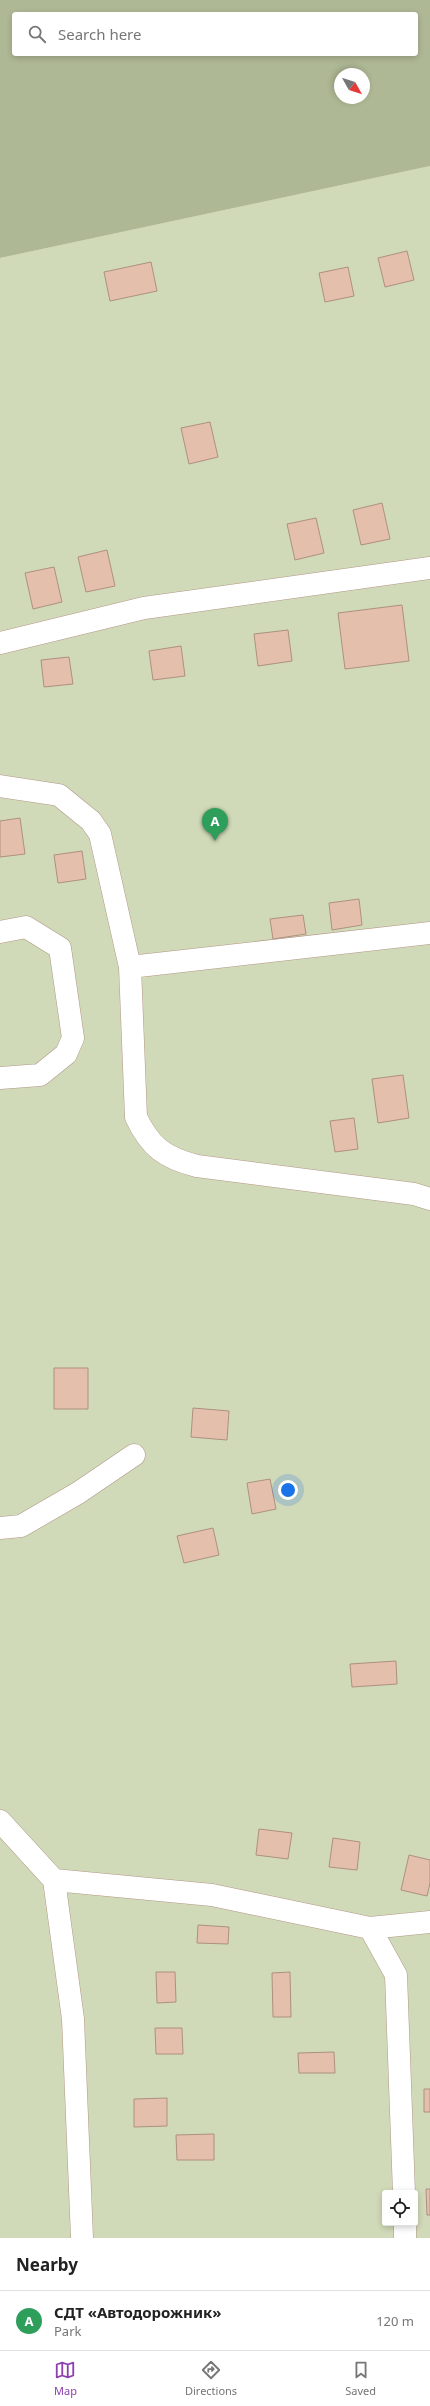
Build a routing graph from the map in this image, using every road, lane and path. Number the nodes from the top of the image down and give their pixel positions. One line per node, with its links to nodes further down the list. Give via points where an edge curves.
1 (430, 568): 2 (street, via 144,608)
2 (0, 642)
3 (0, 786): 6 (street, via 59,795 91,821 100,834)
4 (0, 932): 7 (street, via 26,927 60,948 73,1038 66,1054 40,1075)
5 (430, 933): 6 (street)
6 (130, 967): 8 (street, via 136,1117 142,1131 160,1151 175,1160 197,1166 414,1194)
7 (0, 1078)
8 (430, 1199)
9 (134, 1455): 10 (street, via 78,1493 21,1526)
10 (0, 1528)
11 (0, 1821): 12 (street)
12 (54, 1880): 14 (street, via 212,1895); 17 (street, via 73,2019)
13 (430, 1922): 14 (street)
14 (370, 1928): 15 (street, via 396,1975)
15 (404, 2190)
16 (405, 2226): 18 (street)
17 (82, 2238)
18 (405, 2238)

